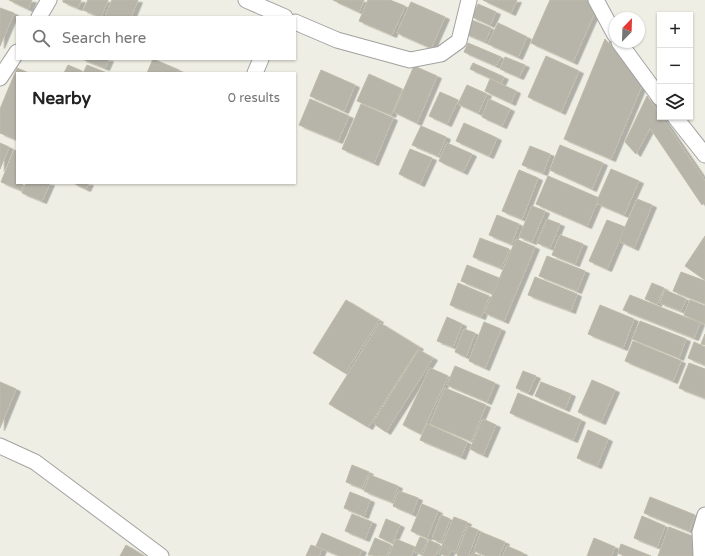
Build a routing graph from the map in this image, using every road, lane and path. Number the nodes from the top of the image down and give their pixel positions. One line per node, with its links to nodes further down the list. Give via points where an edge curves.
1 (49, 0): 5 (street)
2 (246, 0): 6 (street)
3 (469, 0): 7 (street, via 459,41 441,54 410,60 337,40)
4 (596, 0): 8 (street)
5 (40, 16)
6 (281, 16)
7 (296, 22)
8 (609, 25)
9 (622, 48): 14 (street)
10 (16, 54): 13 (street)
11 (261, 60): 12 (street)
12 (255, 72)
13 (0, 78)
14 (657, 94)
15 (677, 120): 16 (street)
16 (705, 155)
17 (0, 446): 19 (street, via 36,462)
18 (705, 515): 20 (street, via 700,532)
19 (161, 556)
20 (701, 556)

